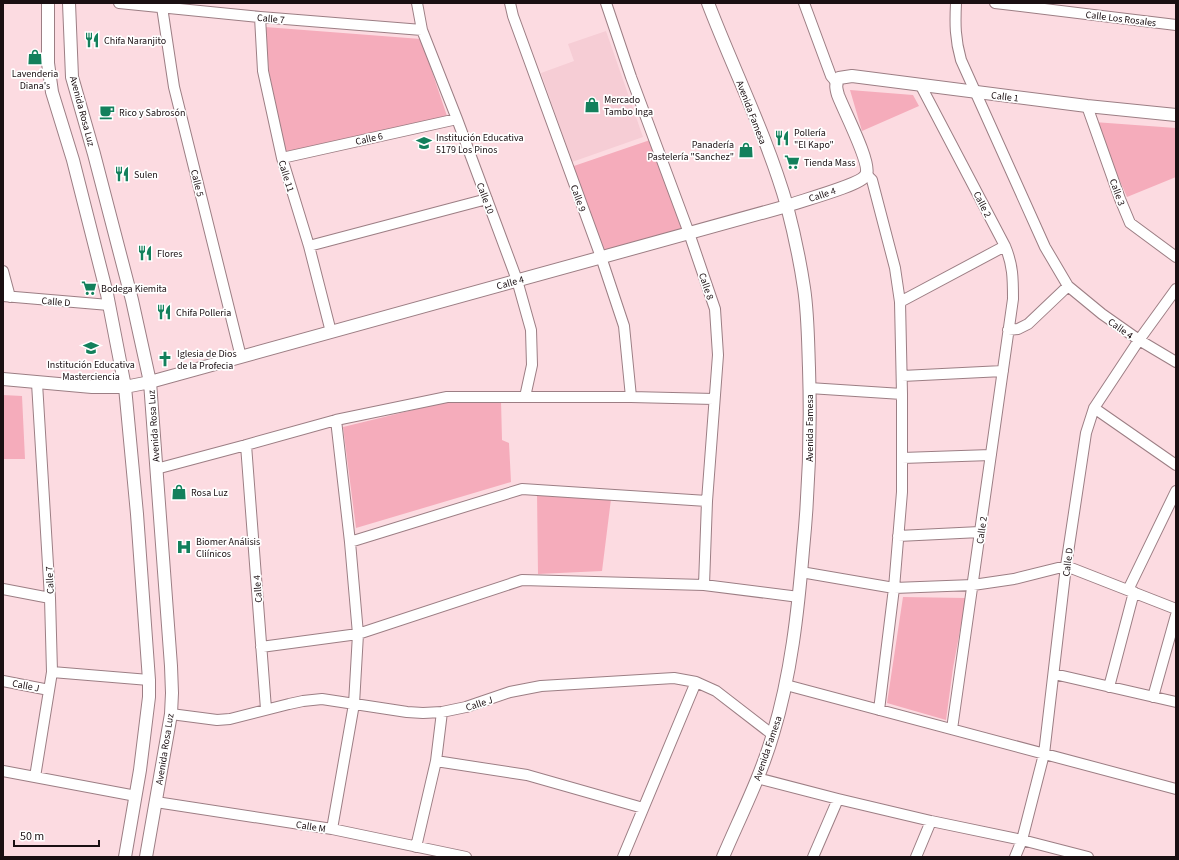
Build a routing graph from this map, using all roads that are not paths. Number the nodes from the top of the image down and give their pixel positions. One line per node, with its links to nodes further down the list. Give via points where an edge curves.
1 (48, 3): 36 (street, Avenida Rosa Luz, via 48,63 52,92 73,160)
2 (69, 3): 45 (street, Avenida Rosa Luz, via 72,77 132,300)
3 (119, 3): 11 (street, Calle 7)
4 (417, 3): 14 (street, Calle 10)
5 (510, 3): 28 (street, Calle 9)
6 (606, 3): 25 (street, Calle 8)
7 (708, 3): 24 (street, Avenida Famesa, via 776,172)
8 (804, 3): 15 (street, via 831,76)
9 (956, 3): 17 (street, Calle 4, via 956,43)
10 (995, 3): 13 (street, Calle Los Rosales)
11 (162, 7): 12 (street, Calle 7); 40 (street, Calle 5, via 174,87)
12 (260, 18): 14 (street, Calle 7); 21 (street, Calle 11, via 263,71)
13 (1176, 25)
14 (422, 30): 20 (street, Calle 10)
15 (836, 82): 16 (street, Calle 1, via 840,78 852,76); 22 (street, via 838,95 863,155)
16 (922, 86): 17 (street, Calle 1); 27 (street, Calle 2)
17 (976, 93): 18 (street, Calle 1); 32 (street, Calle 4, via 1045,247)
18 (1087, 106): 19 (street, Calle 1); 29 (street, Calle 3, via 1130,223)
19 (1176, 115)
20 (457, 119): 21 (street, Calle 6); 23 (street, Calle 10)
21 (282, 158): 26 (street, Calle 11)
22 (866, 174): 24 (street, Calle 4, via 862,180); 35 (street, via 872,180 888,239)
23 (487, 199): 26 (street); 31 (street, Calle 10)
24 (787, 206): 25 (street, Calle 4); 48 (street, Avenida Famesa, via 805,290)
25 (688, 233): 28 (street, Calle 4); 52 (street, Calle 8, via 715,309 718,355)
26 (309, 246): 38 (street, Calle 11)
27 (1005, 246): 35 (street); 37 (street, Calle 2, via 1014,279)
28 (601, 257): 31 (street, Calle 4); 51 (street, Calle 9, via 624,326)
29 (1176, 257)
30 (3, 270): 34 (street)
31 (517, 280): 38 (street, Calle 4); 50 (street, Calle 10, via 531,330 532,365)
32 (1068, 286): 37 (street, via 1028,324); 39 (street, Calle 4)
33 (1176, 289): 39 (street, Calle D)
34 (7, 296): 36 (street, Calle D)
35 (900, 302): 43 (street)
36 (109, 305): 47 (street, Avenida Rosa Luz)
37 (1008, 330): 42 (street, Calle 2)
38 (331, 332): 40 (street, Calle 4)
39 (1139, 340): 41 (street, Calle 4); 53 (street, Calle D)
40 (241, 356): 45 (street, Calle 4)
41 (1176, 362)
42 (1003, 371): 43 (street); 56 (street, Calle 2)
43 (902, 376): 49 (street)
44 (3, 379): 46 (street, Calle 4)
45 (150, 382): 47 (street, Calle 4); 59 (street, Avenida Rosa Luz)
46 (37, 383): 47 (street, Calle 4); 73 (street, Calle 7)
47 (125, 387): 80 (street, Avenida Rosa Luz, via 137,514)
48 (809, 388): 49 (street); 66 (street, Avenida Famesa, via 809,466)
49 (902, 394): 57 (street)
50 (525, 397): 51 (street); 54 (street, via 447,397)
51 (631, 397): 52 (street)
52 (714, 399): 61 (street, Calle 8)
53 (1094, 408): 58 (street); 65 (street, Calle D, via 1082,454)
54 (336, 420): 55 (street); 64 (street)
55 (246, 445): 59 (street); 77 (street, Calle 4)
56 (991, 455): 57 (street); 62 (street, Calle 2)
57 (902, 458): 63 (street)
58 (1176, 465)
59 (156, 469): 92 (street, Avenida Rosa Luz, via 171,666)
60 (1176, 491): 71 (street)
61 (707, 501): 64 (street, via 522,489); 67 (street, Calle 8)
62 (980, 532): 63 (street); 68 (street, Calle 2)
63 (898, 536): 69 (street)
64 (350, 542): 76 (street)
65 (1066, 566): 68 (street, via 1014,580); 71 (street); 79 (street, Calle D)
66 (802, 572): 69 (street); 72 (street, Avenida Famesa)
67 (704, 585): 72 (street); 76 (street, via 522,580)
68 (973, 585): 69 (street); 93 (street, Calle 2)
69 (894, 588): 90 (street)
70 (3, 589): 73 (street)
71 (1131, 591): 74 (street); 84 (street)
72 (799, 597): 83 (street, Avenida Famesa)
73 (50, 598): 78 (street, Calle 7)
74 (1176, 609)
75 (1176, 614): 86 (street)
76 (358, 634): 77 (street); 88 (street)
77 (261, 647): 89 (street, Calle 4)
78 (52, 672): 80 (street); 85 (street, Calle 7)
79 (1054, 674): 84 (street); 95 (street, Calle D)
80 (148, 680): 101 (street, Avenida Rosa Luz, via 149,698)
81 (3, 681): 85 (street, Calle J)
82 (696, 682): 91 (street, Calle J, via 674,678 541,686 510,692 466,708); 94 (street, Calle J, via 716,691); 104 (street)
83 (786, 685): 90 (street); 94 (street, Avenida Famesa)
84 (1109, 687): 86 (street)
85 (49, 690): 98 (street, Calle 7)
86 (1153, 697): 87 (street)
87 (1176, 702)
88 (354, 704): 89 (street, Calle J, via 314,700); 91 (street, Calle J, via 407,712); 106 (street)
89 (266, 709): 92 (street, Calle J, via 217,720)
90 (879, 710): 93 (street)
91 (442, 712): 96 (street)
92 (171, 714): 103 (street, Avenida Rosa Luz)
93 (952, 730): 95 (street)
94 (773, 735): 99 (street, Avenida Famesa)
95 (1044, 754): 100 (street); 107 (street, Calle D)
96 (436, 761): 104 (street, via 527,775); 108 (street)
97 (3, 771): 98 (street)
98 (34, 777): 101 (street)
99 (757, 778): 102 (street); 113 (street, Avenida Famesa)
100 (1176, 789)
101 (136, 796): 109 (street, Avenida Rosa Luz)
102 (838, 799): 105 (street); 114 (street)
103 (156, 802): 106 (street, Calle M); 110 (street, Avenida Rosa Luz)
104 (643, 808): 112 (street)
105 (930, 820): 107 (street); 115 (street)
106 (332, 829): 108 (street, Calle M)
107 (1022, 840): 116 (street, Calle D); 117 (street)
108 (416, 847): 111 (street, Calle M)
109 (124, 857)
110 (146, 857)
111 (466, 857)
112 (623, 857)
113 (722, 857)
114 (813, 857)
115 (916, 857)
116 (1015, 857)
117 (1088, 857)

